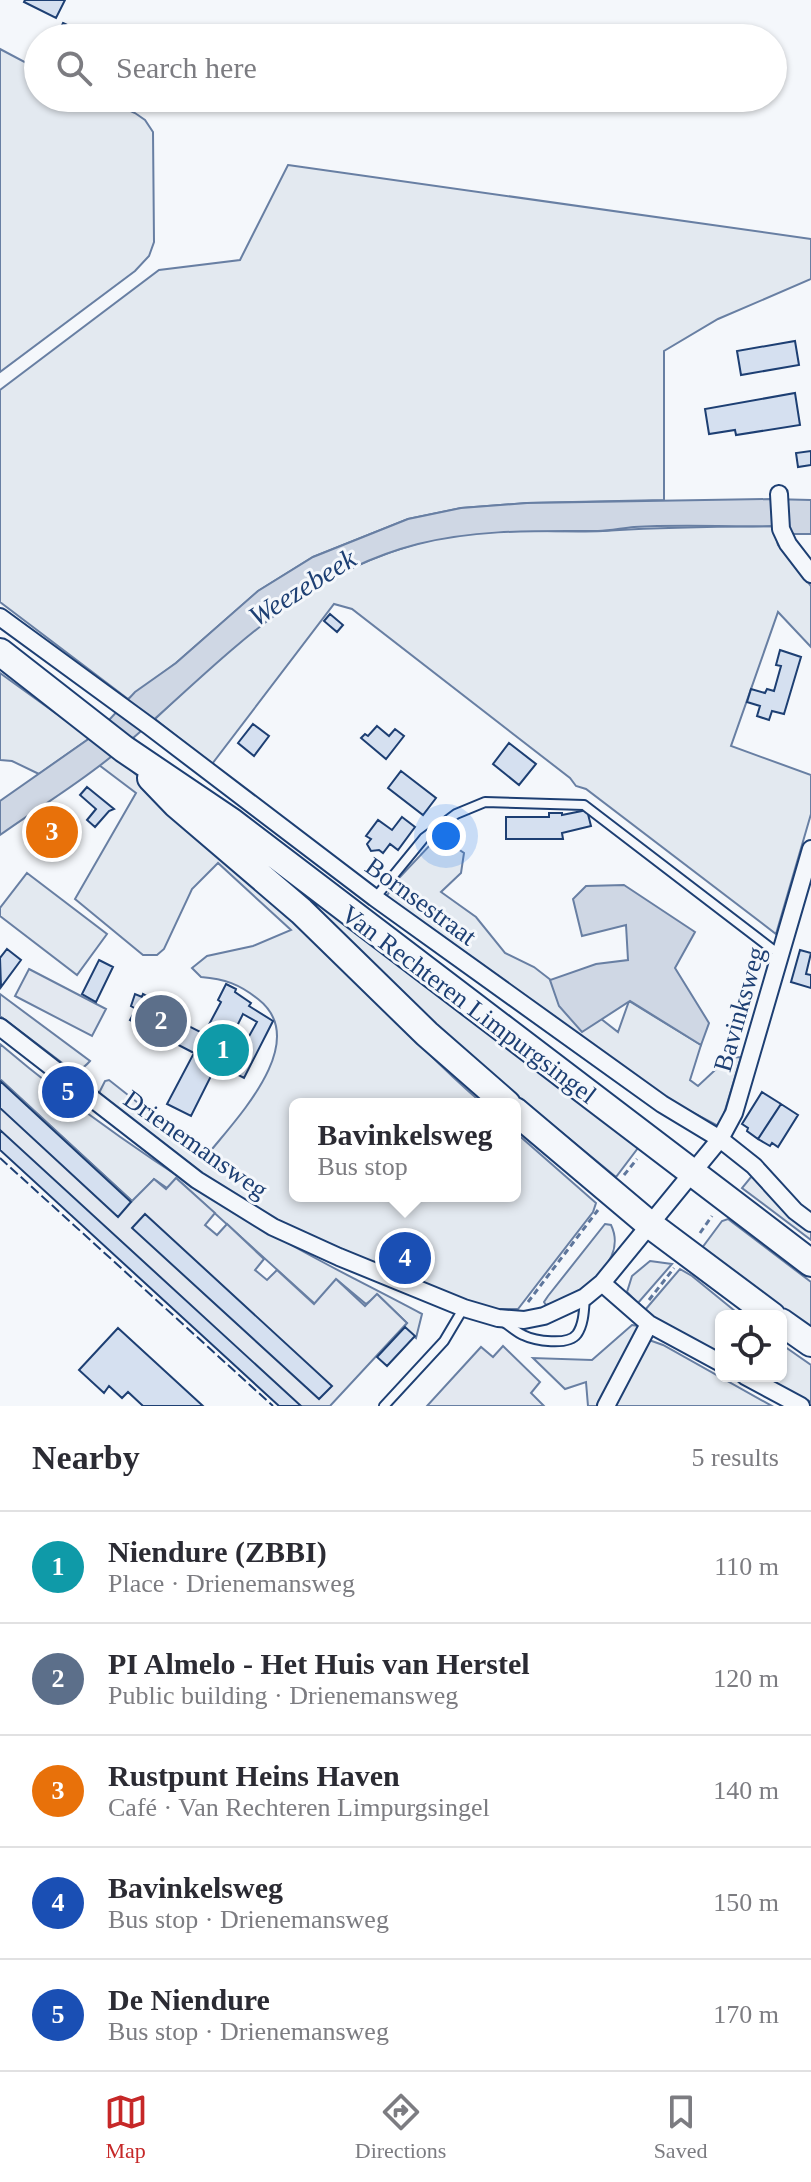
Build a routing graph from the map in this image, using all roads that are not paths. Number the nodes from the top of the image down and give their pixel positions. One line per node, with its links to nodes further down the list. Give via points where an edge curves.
1 (779, 494): 2 (street, via 781,529)
2 (811, 574)
3 (0, 617): 7 (street, Bornsestraat)
4 (0, 652): 5 (main road, Van Rechteren Limpurgsingel)
5 (124, 749): 10 (main road, Van Rechteren Limpurgsingel, via 176,804 301,911); 13 (main road, Van Rechteren Limpurgsingel, via 232,822)
6 (811, 849): 8 (street, Bavinksweg)
7 (375, 898): 8 (lane, via 424,838 456,814 485,802 584,805); 12 (street, Bornsestraat, via 662,1104)
8 (781, 952): 12 (street, Bavinksweg, via 734,1113)
9 (0, 1027): 19 (street, Drienemansweg, via 197,1180 273,1227)
10 (500, 1098)
11 (521, 1116): 15 (main road)
12 (720, 1139): 13 (street, Bavinksweg); 14 (street, Bornsestraat)
13 (691, 1172): 15 (street); 16 (main road, Van Rechteren Limpurgsingel)
14 (811, 1223)
15 (649, 1224): 17 (street, Drienemansweg); 20 (main road)
16 (811, 1263)
17 (602, 1283): 18 (street, Drienemansweg); 22 (street)
18 (585, 1297): 21 (street, Drienemansweg, via 524,1320); 21 (lane, via 576,1336 566,1341 523,1335)
19 (464, 1308): 21 (street, Drienemansweg); 27 (lane, via 444,1341)
20 (764, 1310)
21 (498, 1318)
22 (649, 1324): 25 (street); 28 (street)
23 (787, 1326): 24 (main road)
24 (811, 1343)
25 (715, 1360)
26 (756, 1382): 29 (street)
27 (384, 1406)
28 (606, 1406)
29 (801, 1406)

